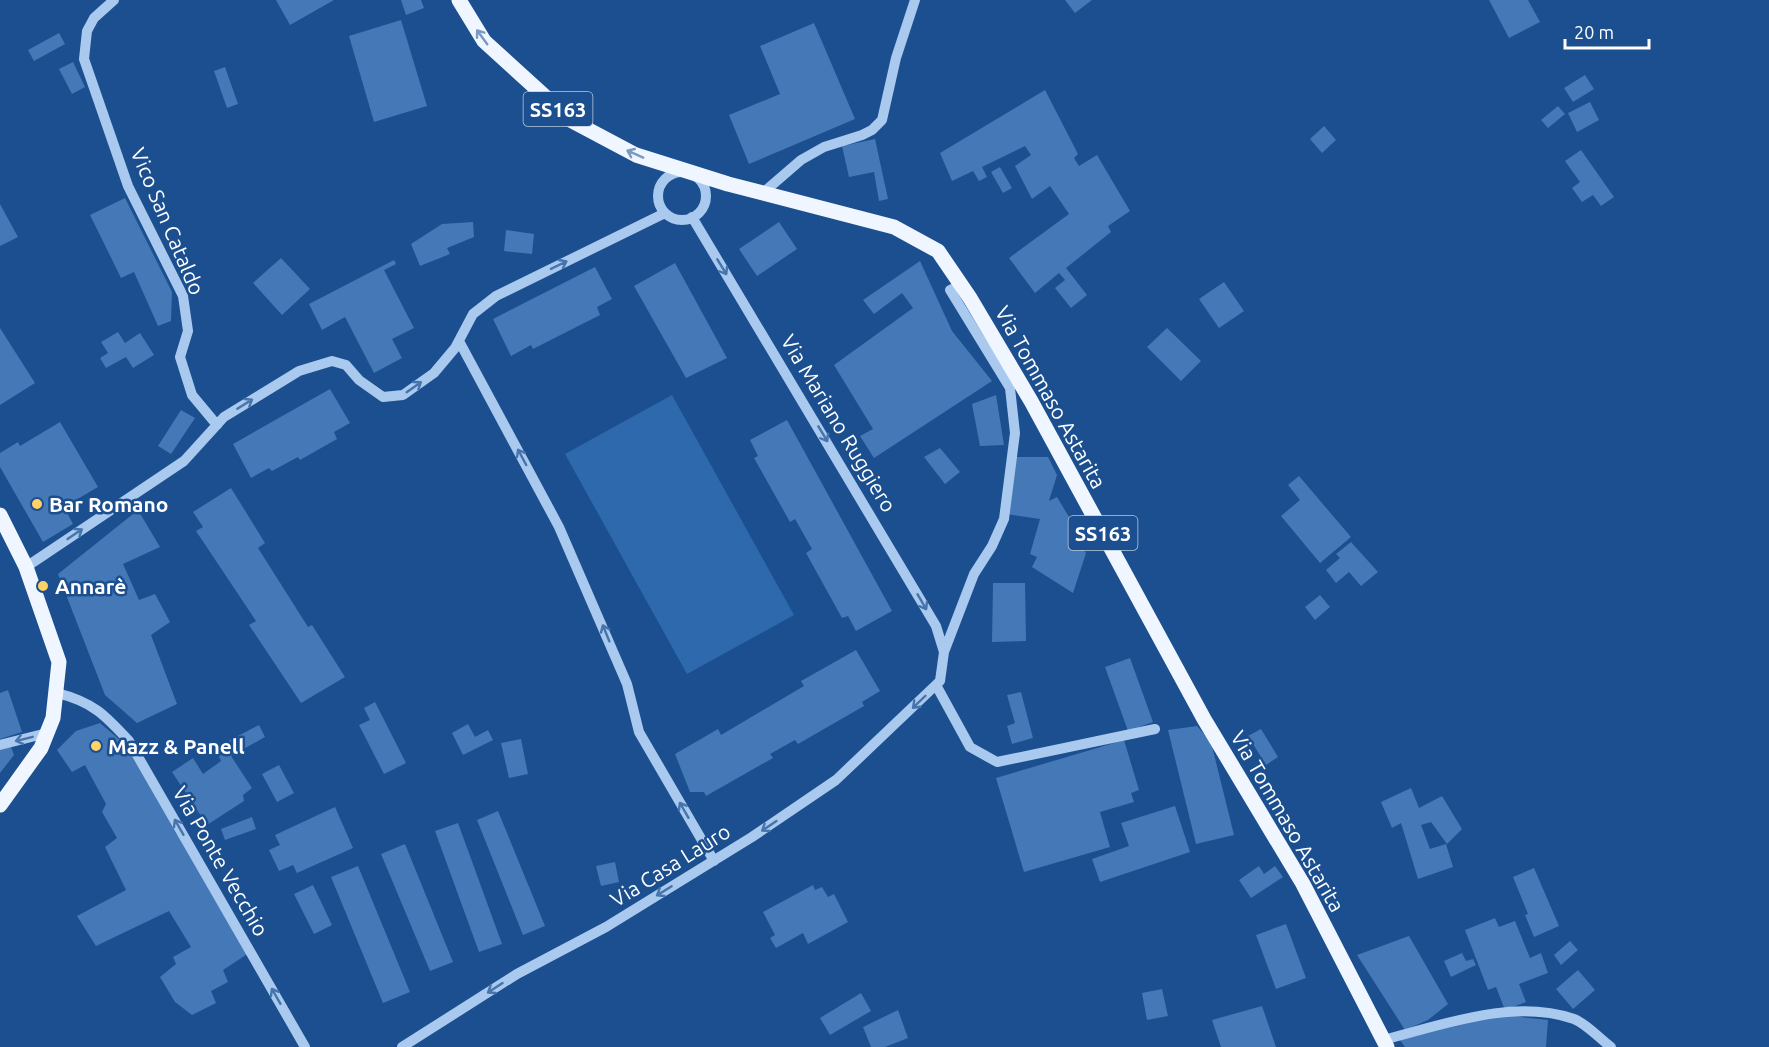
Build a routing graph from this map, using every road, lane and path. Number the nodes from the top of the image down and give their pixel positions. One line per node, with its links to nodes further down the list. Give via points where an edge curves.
1 (114, 0): 10 (street, Vico San Cataldo, via 94,18 87,31 84,59 128,186 183,296 188,331 180,357 192,395)
2 (459, 0): 4 (main road, Via Tommaso Astarita / SS163, one-way to 2, via 636,155 572,121 484,41)
3 (915, 0): 5 (street, via 882,120 872,130 824,147 801,160)
4 (691, 173): 5 (main road, Via Tommaso Astarita / SS163); 6 (street, Via Tommaso Astarita, via 672,174 664,179 658,196); 7 (street, via 704,186 706,195 699,212)
5 (764, 192): 8 (main road, Via Tommaso Astarita / SS163, via 894,227 938,251)
6 (665, 213): 7 (street, via 673,218); 9 (street, one-way to 6, via 473,314 496,296)
7 (692, 217): 13 (street, Via Mariano Ruggiero, one-way to 13, via 930,616)
8 (961, 285): 13 (street, via 950,290 1010,388 1015,434 1004,519 974,574); 21 (main road, Via Tommaso Astarita / SS163, via 1031,401 1204,719 1303,884)
9 (459, 341): 10 (street, one-way to 9, via 299,371 332,361 346,365 382,397 404,395 434,373); 20 (street, one-way to 9, via 639,732 627,684 559,527)
10 (217, 425): 12 (street, one-way to 10, via 184,460)
11 (0, 515): 12 (main road)
12 (26, 567): 15 (main road, via 59,662)
13 (944, 652): 14 (street)
14 (936, 685): 16 (street, via 970,747 997,762); 20 (street, Via Casa Lauro, one-way to 20, via 836,780)
15 (57, 693): 17 (main road); 22 (street, Via Ponte Vecchio, one-way to 15, via 129,741 100,710)
16 (1155, 729)
17 (47, 733): 18 (street, one-way to 18); 19 (main road, via 41,748)
18 (0, 745)
19 (0, 805)
20 (714, 861): 23 (street, Via Casa Lauro, one-way to 23, via 606,927 517,974)
21 (1385, 1044): 24 (street, via 1493,1013 1576,1020)
22 (305, 1047)
23 (402, 1047)
24 (1611, 1047)

